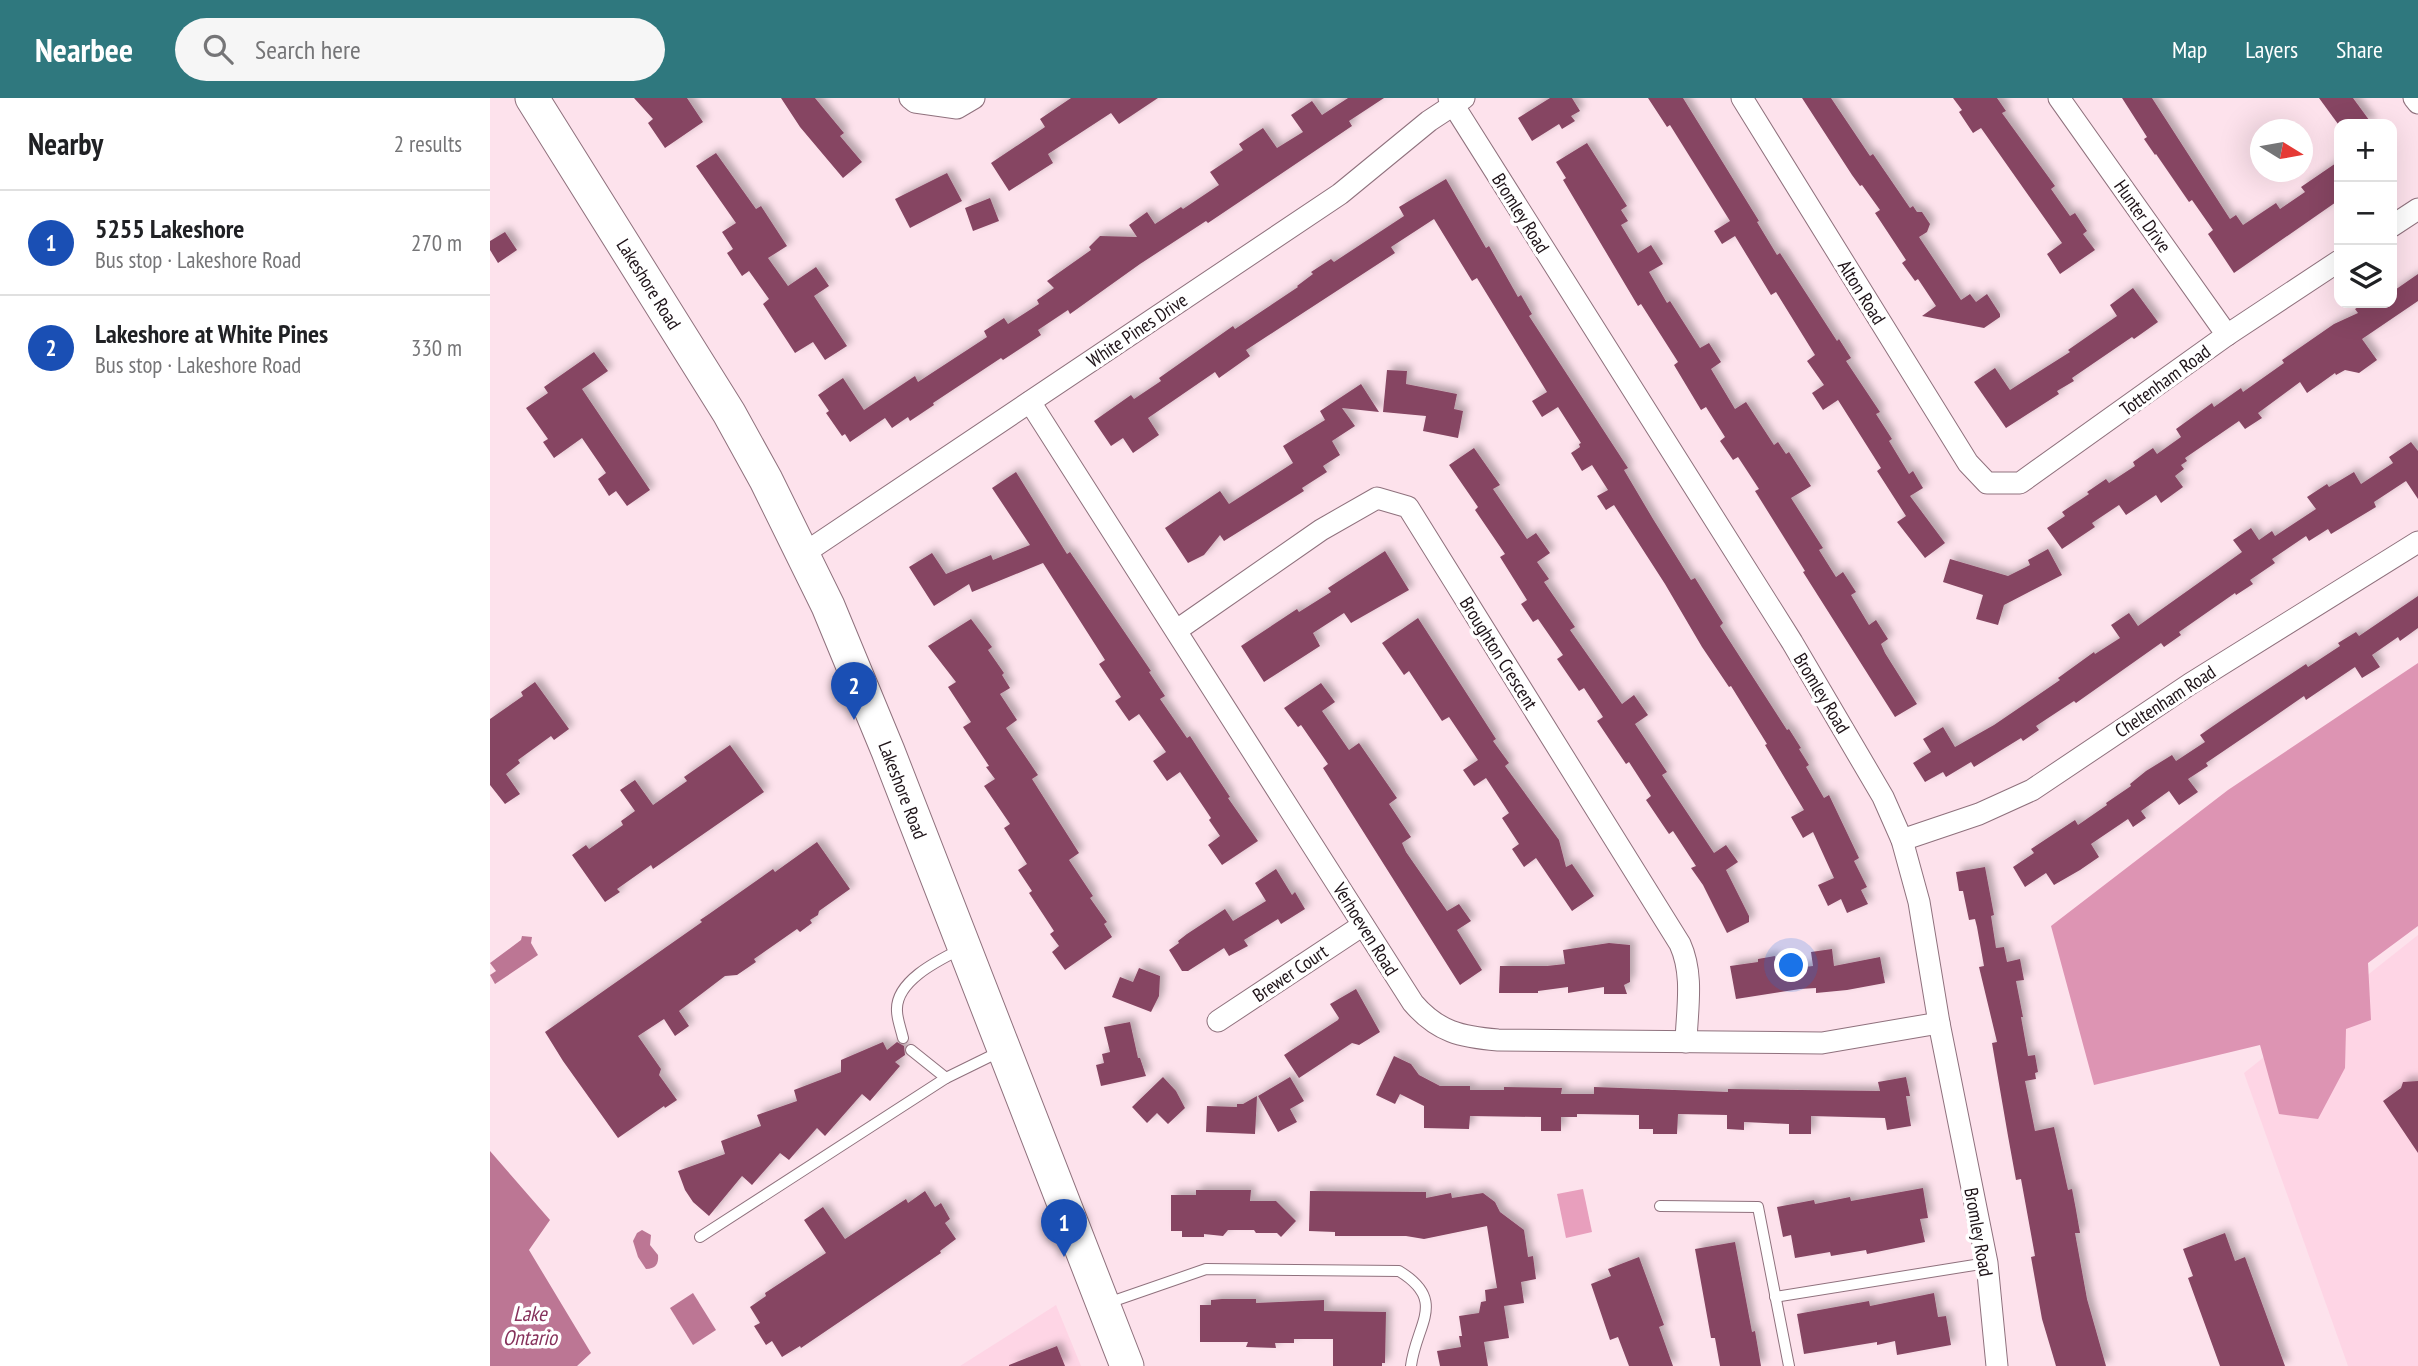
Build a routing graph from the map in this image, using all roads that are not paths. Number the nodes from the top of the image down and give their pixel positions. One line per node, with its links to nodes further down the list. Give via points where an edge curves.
1 (532, 98): 16 (main road, Lakeshore Road, via 729,413)
2 (910, 98): 3 (street, via 957,108)
3 (974, 98)
4 (1742, 98): 14 (street, Alton Road, via 1968,463)
5 (2059, 98): 12 (street, Hunter Drive)
6 (2414, 98): 8 (street)
7 (1456, 100): 13 (street, White Pines Drive, via 1340,194); 18 (street, Bromley Road, via 1792,642 1883,797)
8 (2418, 103)
9 (2418, 209): 10 (street)
10 (2397, 223)
11 (2334, 264): 12 (street, Tottenham Road)
12 (2227, 335): 14 (street, Tottenham Road, via 2020,483)
13 (1030, 402): 16 (street, White Pines Drive); 17 (street, Verhoeven Road)
14 (1987, 483)
15 (2418, 542): 18 (street, Cheltenham Road, via 2190,684 2032,790)
16 (803, 554): 20 (main road, Lakeshore Road, via 859,677)
17 (1177, 630): 19 (street, Verhoeven Road); 24 (street, Broughton Crescent, via 1321,530 1377,498 1408,507 1680,944 1689,972)
18 (1902, 840): 22 (street, Bromley Road, via 1919,902)
19 (1363, 925): 21 (street, Brewer Court); 24 (street, Verhoeven Road, via 1413,1003 1437,1024 1464,1036)
20 (964, 948): 23 (lane, via 928,966 903,989 896,1009); 25 (main road, Lakeshore Road)
21 (1218, 1021)
22 (1939, 1023): 24 (street, Verhoeven Road, via 1822,1043); 30 (street, Bromley Road)
23 (904, 1038)
24 (1686, 1042)
25 (1004, 1049): 27 (lane); 32 (main road, Lakeshore Road)
26 (911, 1050): 27 (lane)
27 (946, 1078): 29 (lane)
28 (1660, 1206): 31 (lane, via 1758,1207)
29 (700, 1237)
30 (1987, 1263): 31 (lane); 36 (street, Bromley Road)
31 (1775, 1297): 35 (lane)
32 (1102, 1305): 33 (main road, Lakeshore Road); 34 (lane, via 1206,1269 1399,1271 1412,1279 1426,1302 1426,1318)
33 (1127, 1366)
34 (1411, 1366)
35 (1789, 1366)
36 (1997, 1366)

